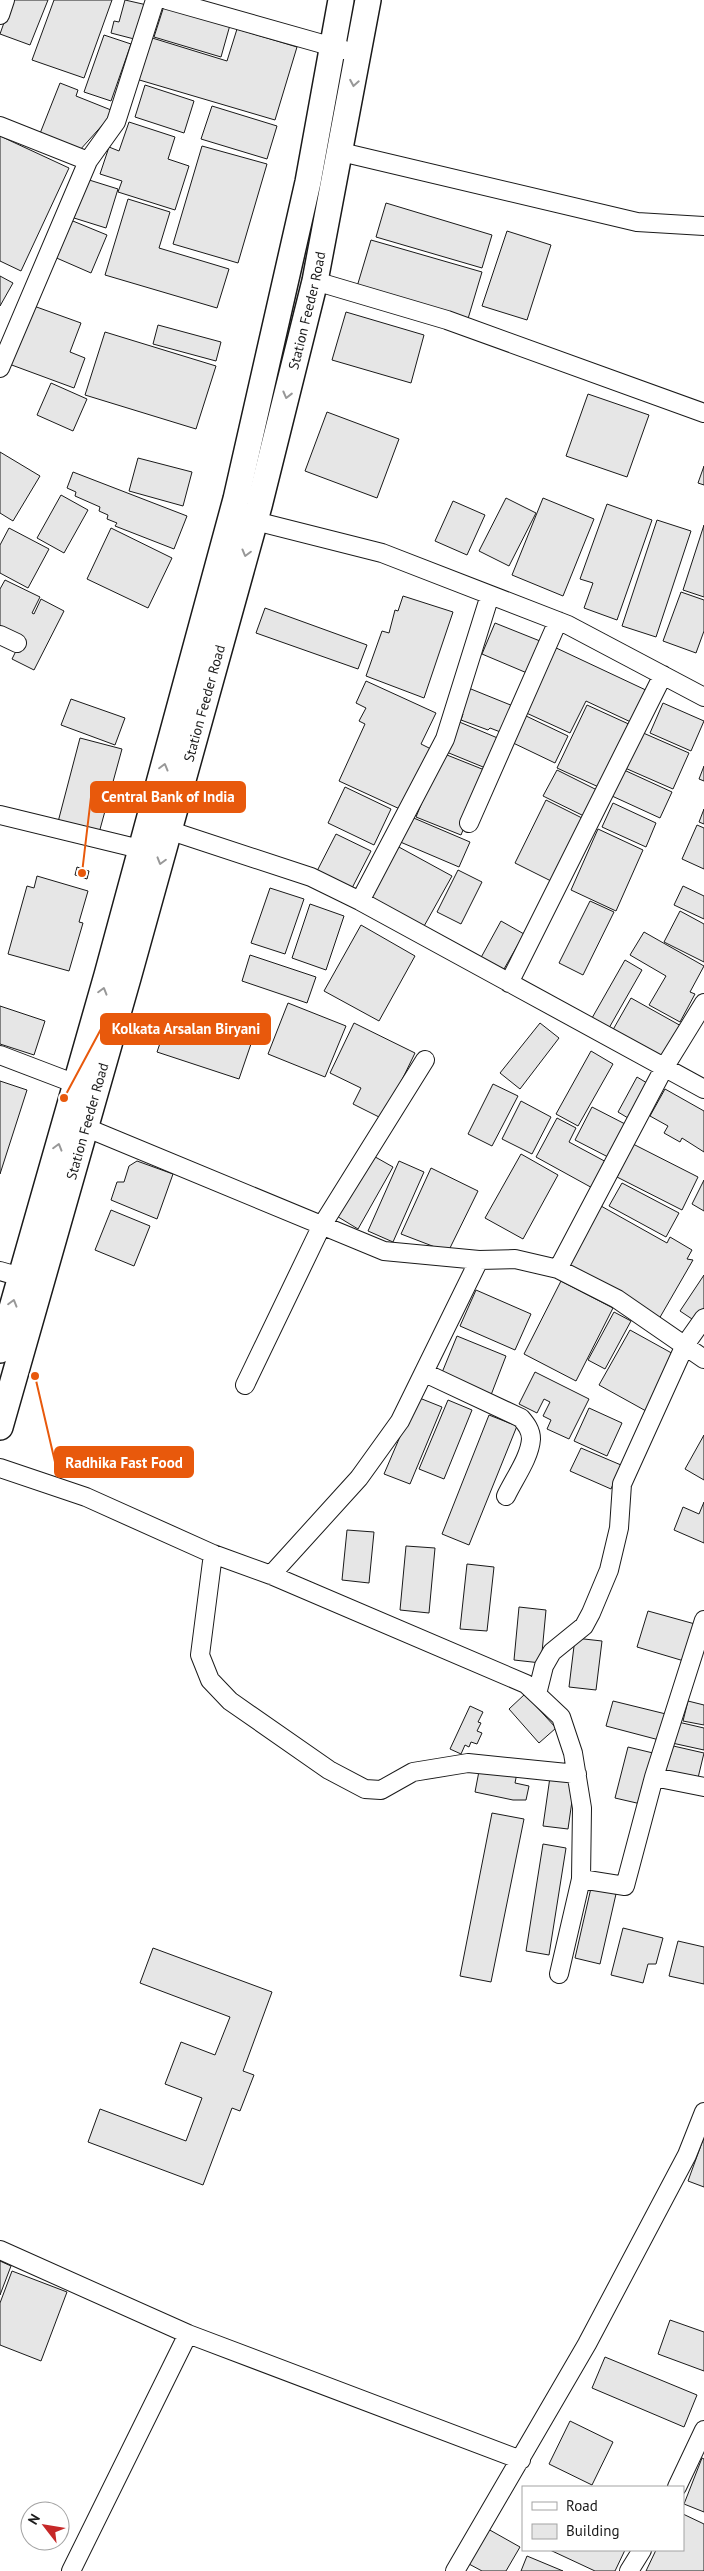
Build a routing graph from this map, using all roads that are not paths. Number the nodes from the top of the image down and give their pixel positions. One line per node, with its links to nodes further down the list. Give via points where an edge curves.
1 (5, 0): 6 (street)
2 (155, 0): 11 (street, via 116,122)
3 (167, 0): 7 (street)
4 (341, 0): 7 (street, Station Feeder Road)
5 (368, 0): 8 (street, Station Feeder Road)
6 (0, 15)
7 (333, 48): 8 (street); 25 (street, Station Feeder Road, one-way to 7, via 308,182)
8 (359, 54): 10 (street, Station Feeder Road, one-way to 10)
9 (0, 126): 11 (street)
10 (341, 152): 12 (street, via 637,222); 13 (street, Station Feeder Road)
11 (88, 161): 14 (street)
12 (704, 226)
13 (315, 281): 15 (street, via 447,320); 16 (street, Station Feeder Road, one-way to 16)
14 (0, 368)
15 (704, 414)
16 (255, 521): 17 (street, via 382,553); 25 (street, Station Feeder Road, one-way to 25)
17 (490, 595): 18 (street); 27 (street, via 445,739)
18 (558, 621): 21 (street); 24 (street)
19 (0, 635): 20 (street)
20 (17, 643)
21 (663, 675): 22 (street); 28 (street)
22 (704, 697)
23 (0, 814): 26 (street)
24 (469, 823)
25 (159, 827): 26 (street, Station Feeder Road); 27 (street, via 311,878); 35 (street, Station Feeder Road, one-way to 35)
26 (140, 849): 33 (street, Station Feeder Road, one-way to 26)
27 (360, 901): 28 (street)
28 (509, 983): 32 (street)
29 (704, 1003): 32 (street)
30 (0, 1055): 33 (street)
31 (425, 1060): 36 (street)
32 (664, 1068): 34 (street); 38 (street)
33 (76, 1084): 35 (street, Station Feeder Road)
34 (704, 1089)
35 (76, 1124): 36 (street); 39 (street, Station Feeder Road, one-way to 35); 46 (street, Station Feeder Road)
36 (321, 1227): 37 (street, via 384,1251); 45 (street)
37 (479, 1260): 38 (street, via 515,1259); 44 (street)
38 (558, 1269): 41 (street, via 617,1299)
39 (10, 1274): 42 (street, Station Feeder Road, one-way to 39)
40 (704, 1318): 41 (street)
41 (685, 1345): 43 (street); 52 (street, via 622,1484 619,1528 609,1570 591,1613 584,1626 552,1652 544,1666)
42 (0, 1350)
43 (704, 1359)
44 (425, 1373): 48 (street, via 521,1418 528,1427 531,1438 527,1452); 50 (street, via 400,1421 359,1478)
45 (245, 1385)
46 (0, 1427)
47 (0, 1468): 49 (street, via 86,1497)
48 (506, 1496)
49 (212, 1554): 50 (street); 53 (street, via 200,1655 210,1680 230,1701 329,1770 365,1789 381,1790 412,1772 468,1763)
50 (271, 1575): 52 (street, via 526,1684)
51 (704, 1620): 54 (street)
52 (537, 1694): 53 (street, via 561,1717)
53 (577, 1774): 56 (street, via 582,1808)
54 (654, 1777): 55 (street); 56 (street, via 625,1886)
55 (704, 1787)
56 (581, 1879): 57 (street)
57 (559, 1974)
58 (704, 2112): 62 (street, via 687,2155 650,2228)
59 (0, 2250): 60 (street)
60 (188, 2334): 62 (street); 65 (street)
61 (704, 2430): 63 (street)
62 (520, 2460): 66 (street)
63 (677, 2486)
64 (641, 2551): 67 (street)
65 (71, 2571)
66 (455, 2571)
67 (629, 2571)

